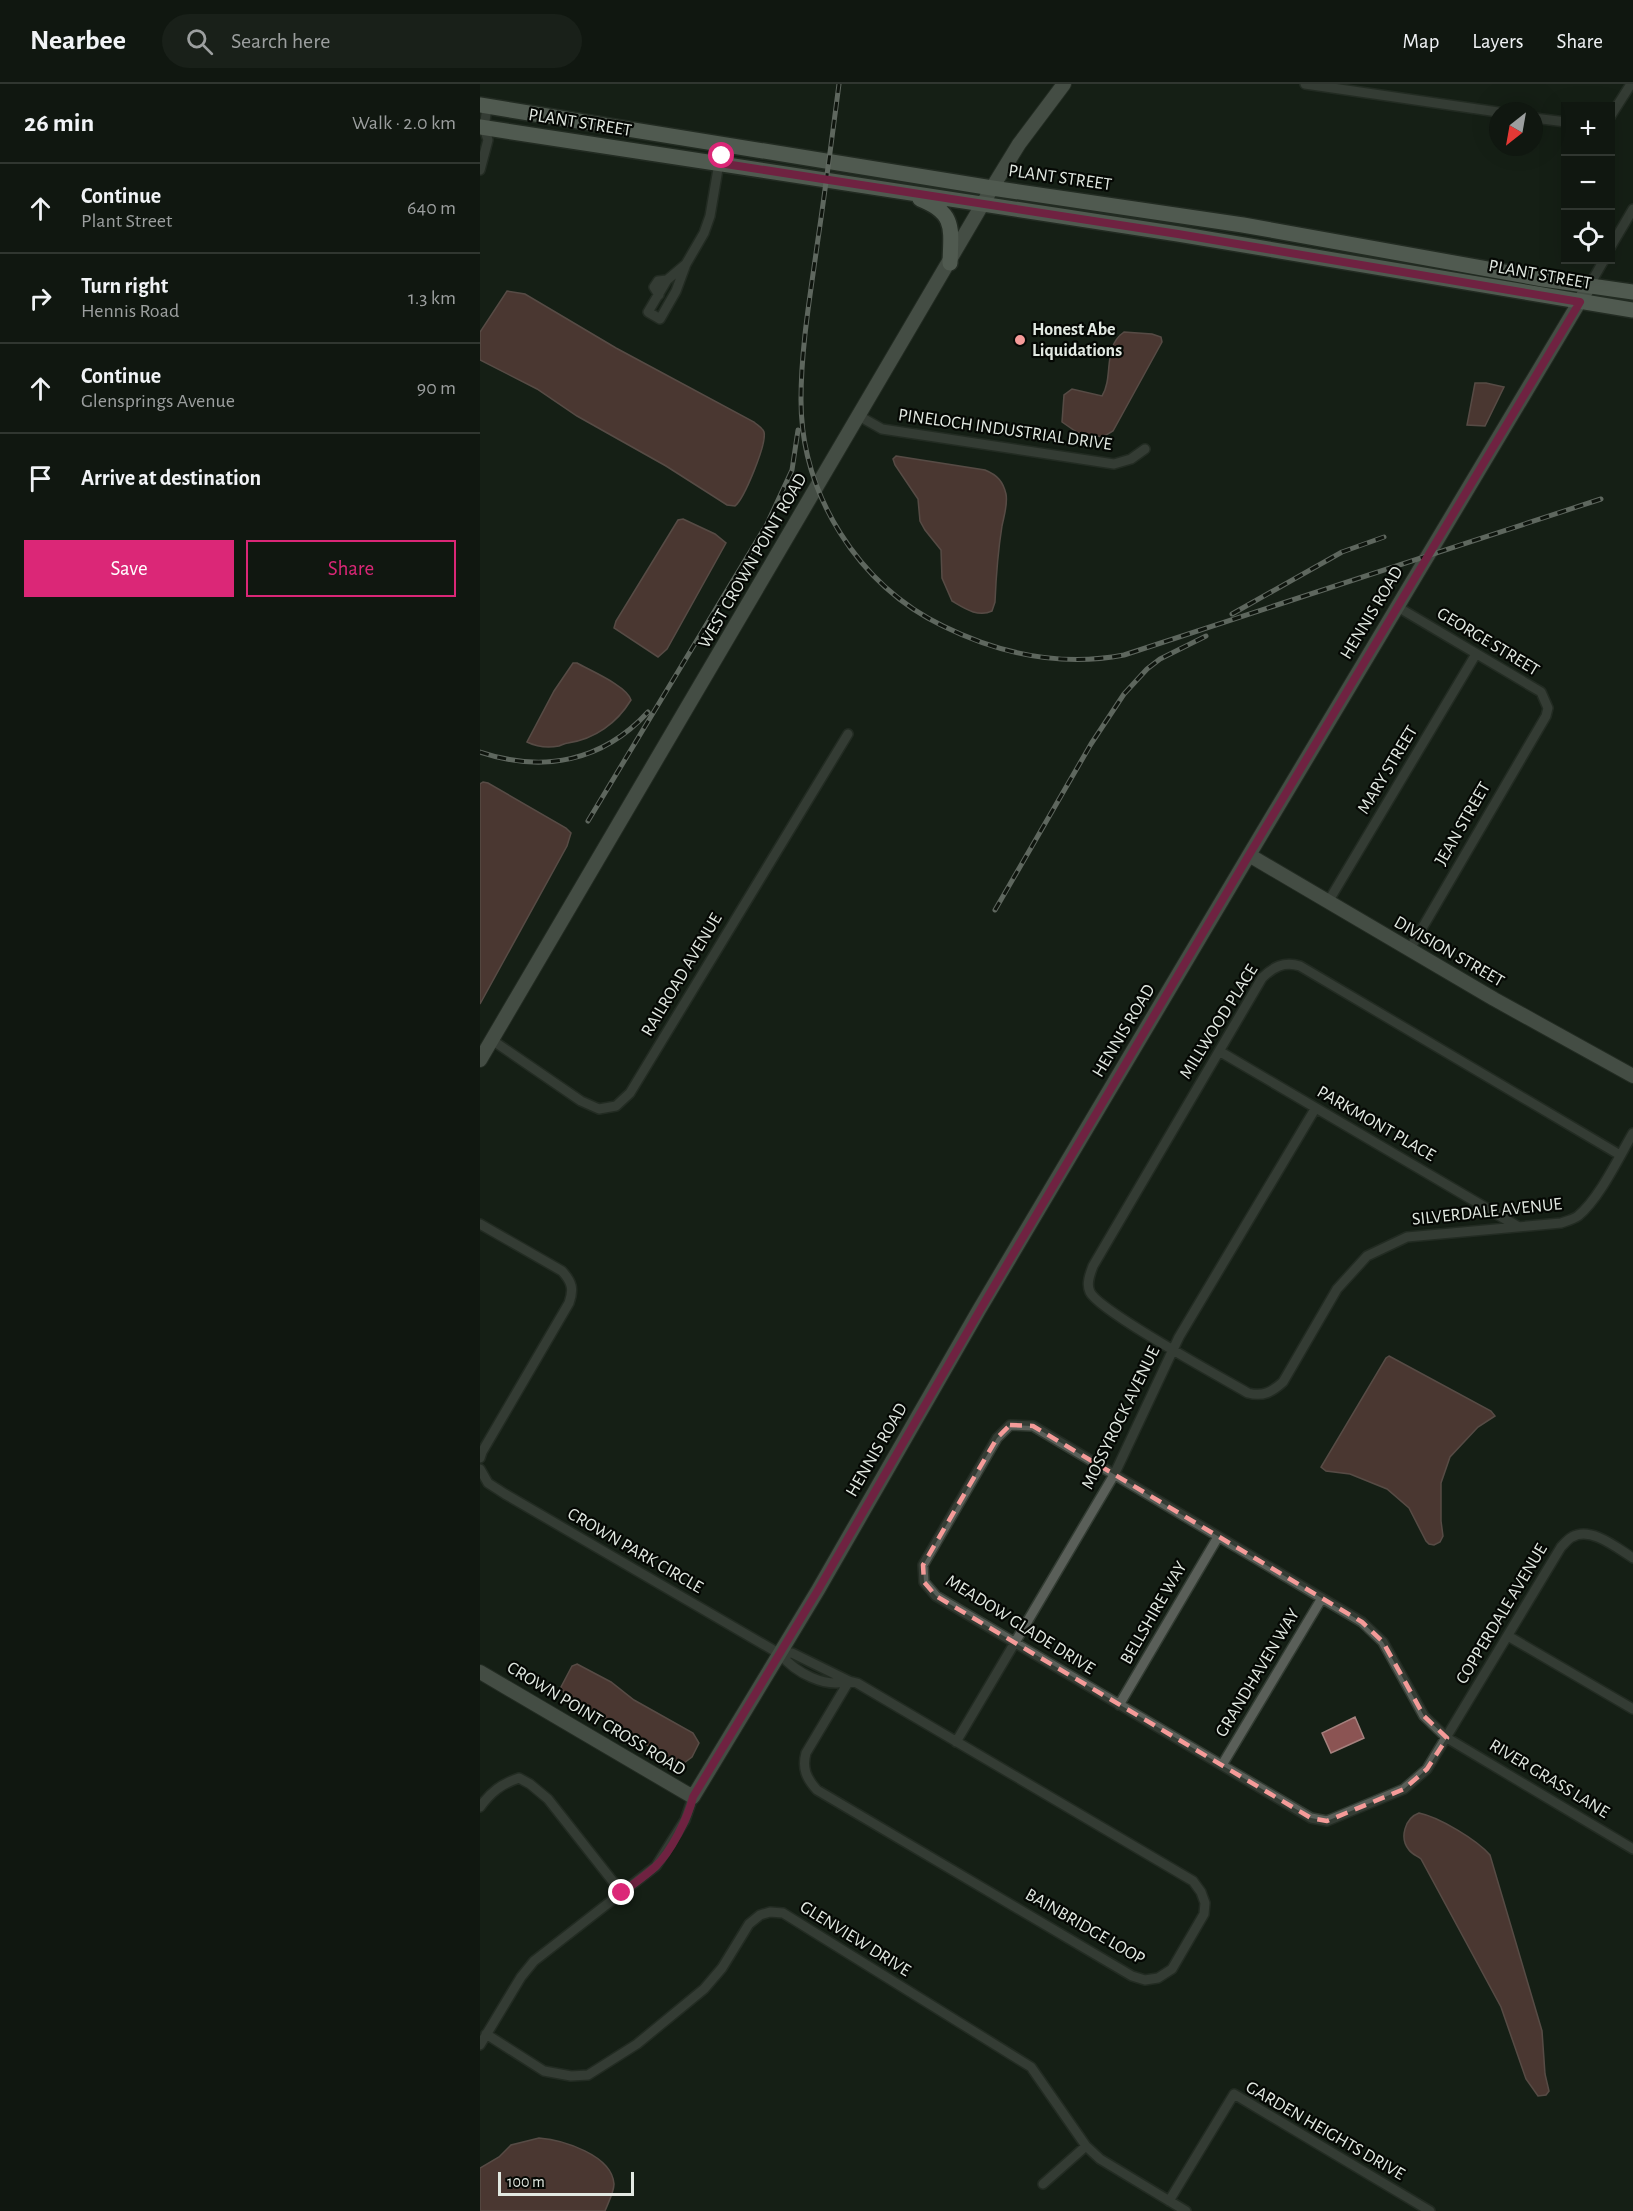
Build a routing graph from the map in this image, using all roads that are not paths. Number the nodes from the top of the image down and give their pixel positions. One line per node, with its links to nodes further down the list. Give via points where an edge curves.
1 (1064, 84): 16 (street, WEST CROWN POINT ROAD)
2 (1305, 84): 6 (street)
3 (1631, 84): 4 (street)
4 (1629, 99): 7 (street)
5 (484, 106): 10 (street); 11 (main road, PLANT STREET)
6 (1489, 111)
7 (1615, 113)
8 (1543, 118): 9 (street)
9 (1561, 121)
10 (481, 129): 13 (main road, PLANT STREET); 15 (street, via 488,140)
11 (704, 142): 12 (main road, PLANT STREET); 13 (main road, via 689,154)
12 (745, 148): 14 (main road, via 726,153); 16 (main road, PLANT STREET)
13 (675, 157): 14 (main road, PLANT STREET)
14 (719, 163): 17 (main road, PLANT STREET); 25 (street, via 710,216)
15 (480, 170)
16 (992, 188): 18 (street, WEST CROWN POINT ROAD); 21 (main road, PLANT STREET)
17 (898, 190): 18 (main road, PLANT STREET); 24 (main road, via 935,205 947,216)
18 (983, 204): 22 (main road, PLANT STREET); 24 (street, WEST CROWN POINT ROAD)
19 (1633, 209): 20 (street)
20 (1615, 241)
21 (1352, 245): 22 (main road, via 1343,252 1276,242); 23 (main road, PLANT STREET)
22 (1263, 247): 26 (main road, PLANT STREET)
23 (1448, 262): 26 (main road, via 1439,267 1372,256); 28 (main road, PLANT STREET)
24 (950, 263): 32 (street, WEST CROWN POINT ROAD)
25 (686, 264): 25 (street, via 667,280 648,312 660,319)
26 (1364, 264): 30 (main road, PLANT STREET)
27 (1602, 264): 28 (street)
28 (1589, 286): 29 (main road, PLANT STREET); 30 (street, HENNIS ROAD)
29 (1633, 292)
30 (1580, 302): 31 (main road, PLANT STREET); 34 (street, HENNIS ROAD)
31 (1633, 310)
32 (859, 416): 33 (street, PINELOCH INDUSTRIAL DRIVE, via 882,429 1114,464); 41 (street, WEST CROWN POINT ROAD)
33 (1145, 449)
34 (1396, 606): 35 (street, GEORGE STREET); 38 (street, HENNIS ROAD)
35 (1476, 654): 36 (street, GEORGE STREET, via 1541,692 1548,708); 39 (street, MARY STREET)
36 (1546, 716): 40 (street, JEAN STREET)
37 (848, 734): 41 (street, RAILROAD AVENUE, via 630,1093 616,1106 598,1109 581,1101)
38 (1249, 855): 39 (street, DIVISION STREET); 59 (street, HENNIS ROAD)
39 (1328, 902): 40 (street, DIVISION STREET)
40 (1410, 949): 44 (street, DIVISION STREET)
41 (492, 1040): 43 (street, WEST CROWN POINT ROAD)
42 (1219, 1051): 45 (street, PARKMONT PLACE); 47 (street, MILLWOOD PLACE, via 1262,978 1272,968 1292,963); 50 (street, MILLWOOD PLACE, via 1089,1276 1089,1290 1097,1302)
43 (480, 1060)
44 (1633, 1076)
45 (1315, 1109): 49 (street, PARKMONT PLACE); 50 (street, MOSSYROCK AVENUE)
46 (1633, 1133): 47 (street, SILVERDALE AVENUE)
47 (1620, 1155): 49 (street, SILVERDALE AVENUE, via 1590,1204 1576,1218)
48 (480, 1224): 51 (street, via 562,1271 571,1281 573,1292)
49 (1517, 1227): 50 (street, SILVERDALE AVENUE, via 1407,1237 1367,1256 1337,1289 1274,1391 1259,1396 1248,1393)
50 (1173, 1349): 53 (street, MOSSYROCK AVENUE)
51 (480, 1458)
52 (480, 1469): 59 (street, CROWN PARK CIRCLE, via 488,1483 505,1494)
53 (1114, 1475): 54 (street, MEADOW GLADE DRIVE); 58 (street, MOSSYROCK AVENUE); 58 (street, MEADOW GLADE DRIVE, via 1033,1426 1010,1425 997,1438 923,1565 924,1582 936,1596)
54 (1218, 1537): 56 (street, MEADOW GLADE DRIVE); 62 (street, BELLSHIRE WAY)
55 (1633, 1558): 57 (street, COPPERDALE AVENUE, via 1598,1537 1573,1536 1561,1547)
56 (1322, 1598): 64 (street, MEADOW GLADE DRIVE, via 1362,1622 1383,1642 1424,1716); 66 (street, GRANDHAVEN WAY)
57 (1508, 1636): 63 (street); 64 (street, COPPERDALE AVENUE)
58 (1014, 1643): 62 (street, MEADOW GLADE DRIVE); 65 (street, MOSSYROCK AVENUE)
59 (780, 1654): 61 (street, BAINBRIDGE LOOP, via 817,1679 838,1684); 67 (street, HENNIS ROAD)
60 (480, 1671): 67 (street, CROWN POINT CROSS ROAD)
61 (849, 1681): 65 (street, BAINBRIDGE LOOP); 65 (street, BAINBRIDGE LOOP, via 806,1753 804,1768 817,1790 1132,1976 1144,1980 1167,1974 1204,1914 1205,1903 1193,1881)
62 (1119, 1705): 66 (street, MEADOW GLADE DRIVE)
63 (1633, 1708)
64 (1447, 1738): 66 (street, MEADOW GLADE DRIVE, via 1427,1769 1404,1789 1327,1821 1311,1818); 69 (street, RIVER GRASS LANE)
65 (956, 1742)
66 (1222, 1765)
67 (693, 1797): 70 (street, via 685,1820 656,1866)
68 (480, 1807): 70 (street, via 506,1782 519,1778 530,1784 548,1799)
69 (1633, 1849)
70 (622, 1893): 71 (street, via 534,1961)
71 (486, 2034): 72 (street); 73 (street, GLENVIEW DRIVE, via 544,2071 588,2075 637,2044 704,1989 749,1924 760,1915 783,1913 1031,2067)
72 (480, 2045)
73 (1086, 2146): 74 (street); 75 (street, GLENVIEW DRIVE, via 1100,2159)
74 (1042, 2184)
75 (1169, 2201): 76 (street); 77 (street, GARDEN HEIGHTS DRIVE, via 1234,2094)
76 (1186, 2211)
77 (1430, 2211)

